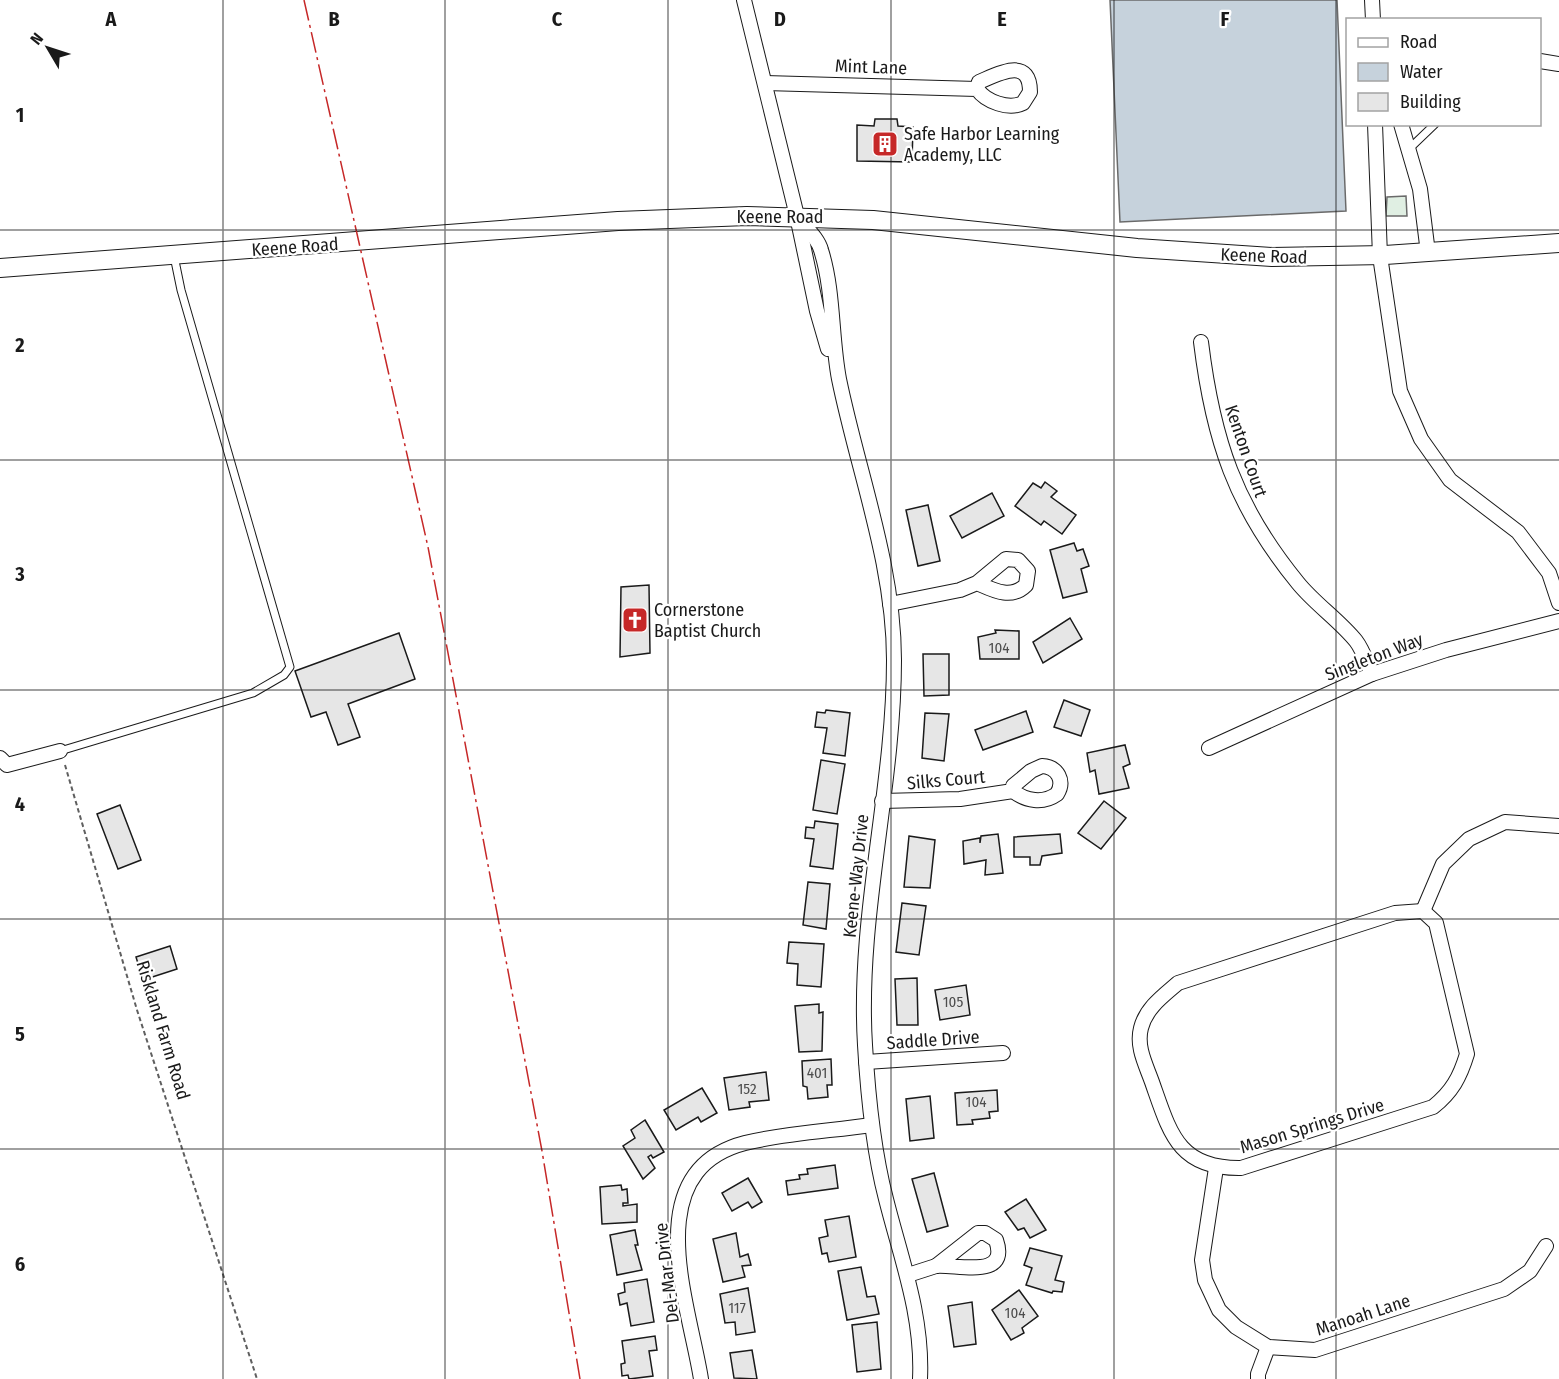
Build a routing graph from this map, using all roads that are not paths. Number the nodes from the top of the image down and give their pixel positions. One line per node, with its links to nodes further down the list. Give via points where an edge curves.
1 (744, 0): 6 (street, Keene-Way Drive)
2 (1372, 0): 3 (street)
3 (1373, 18)
4 (1541, 61): 5 (street)
5 (1559, 64)
6 (765, 83): 7 (street, Mint Lane); 12 (street, Keene-Way Drive)
7 (977, 89)
8 (1375, 126): 15 (street)
9 (1402, 126): 11 (street)
10 (1433, 126): 11 (lane)
11 (1410, 148): 14 (street, via 1424,209)
12 (797, 216): 15 (main road, Keene Road, via 907,223 1179,252 1306,258); 16 (main road, Keene Road, via 618,221); 21 (street, Keene-Way Drive, via 816,311 839,376)
13 (1559, 243): 14 (main road, Keene Road)
14 (1428, 253): 15 (main road, Keene Road)
15 (1380, 255): 20 (street, via 1400,391 1420,439 1450,480 1518,532 1549,573)
16 (174, 256): 17 (main road, Keene Road); 25 (lane, via 180,290 290,667 284,675 253,693)
17 (0, 268)
18 (1201, 342): 23 (street, Kenton Court, via 1215,425 1238,494 1272,551 1313,601 1356,642)
19 (977, 583): 21 (street)
20 (1559, 603)
21 (890, 604): 28 (street, Keene-Way Drive, via 894,681)
22 (1559, 621): 23 (street, Singleton Way)
23 (1372, 674): 24 (street, Singleton Way)
24 (1209, 748)
25 (60, 751): 26 (street, via 7,765)
26 (0, 758)
27 (1013, 791): 28 (street, Silks Court, via 960,799)
28 (882, 801): 32 (street, Keene-Way Drive, via 864,970)
29 (1559, 826): 30 (street, via 1505,822 1469,838 1443,864)
30 (1423, 911): 34 (street, Mason Springs Drive, via 1436,923 1467,1054 1450,1094 1432,1107 1241,1168); 34 (street, via 1395,913 1178,983 1153,1004 1141,1028 1140,1049 1169,1131 1181,1148)
31 (1003, 1053): 32 (street, Saddle Drive)
32 (866, 1062): 33 (street, Keene-Way Drive)
33 (872, 1125): 37 (street, Keene-Way Drive, via 885,1198); 39 (street, Del-Mar Drive, via 744,1144 717,1154 687,1185 678,1212 678,1243)
34 (1216, 1168): 38 (street, Manoah Lane, via 1202,1260 1205,1280 1219,1310 1236,1328)
35 (1546, 1246): 38 (street, Manoah Lane, via 1530,1271 1504,1289 1315,1350)
36 (936, 1266): 37 (street)
37 (908, 1275): 40 (street, Keene-Way Drive, via 918,1325)
38 (1268, 1347): 41 (street)
39 (701, 1379)
40 (920, 1379)
41 (1258, 1379)

